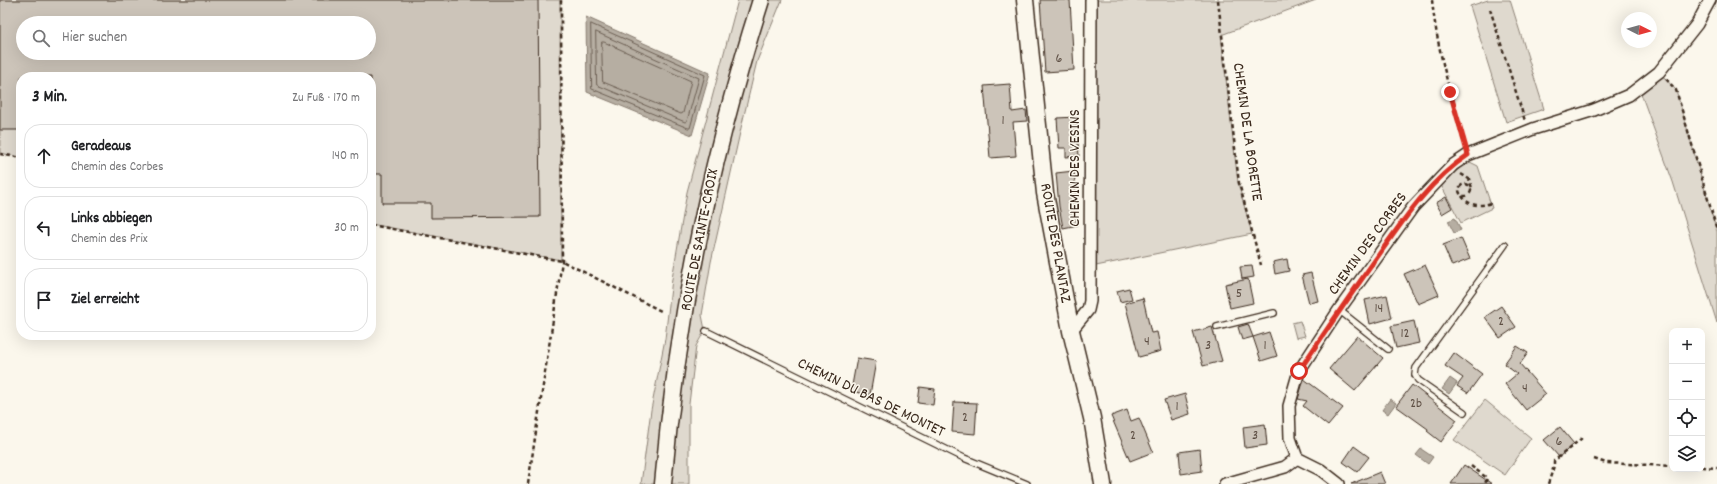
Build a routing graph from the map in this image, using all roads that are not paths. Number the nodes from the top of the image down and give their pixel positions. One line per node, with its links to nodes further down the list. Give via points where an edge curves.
1 (761, 0): 14 (main road, ROUTE DE SAINTE-CROIX, via 709,188 693,264 674,378)
2 (1024, 0): 10 (main road, ROUTE DES PLANTAZ, via 1045,193)
3 (1092, 0): 10 (street, CHEMIN DES VESINS, via 1090,301 1088,310)
4 (1710, 0): 6 (street, CHEMIN DES CORBES, via 1697,24 1658,72 1630,95 1468,155 1447,171 1413,207)
5 (1505, 245): 12 (lane, via 1416,368 1415,375 1418,380)
6 (1340, 310): 11 (lane); 13 (street, CHEMIN DES CORBES, via 1299,371 1288,406 1290,438)
7 (1274, 313): 8 (lane)
8 (1217, 327)
9 (706, 331): 15 (lane, CHEMIN DU BAS DE MONTET, via 964,458)
10 (1071, 331): 16 (main road, ROUTE DES PLANTAZ, via 1092,418)
11 (1388, 349)
12 (1464, 412)
13 (1297, 458): 17 (street, via 1285,467); 18 (street, via 1321,470)
14 (663, 484)
15 (1027, 484)
16 (1103, 484)
17 (1225, 484)
18 (1339, 484)

